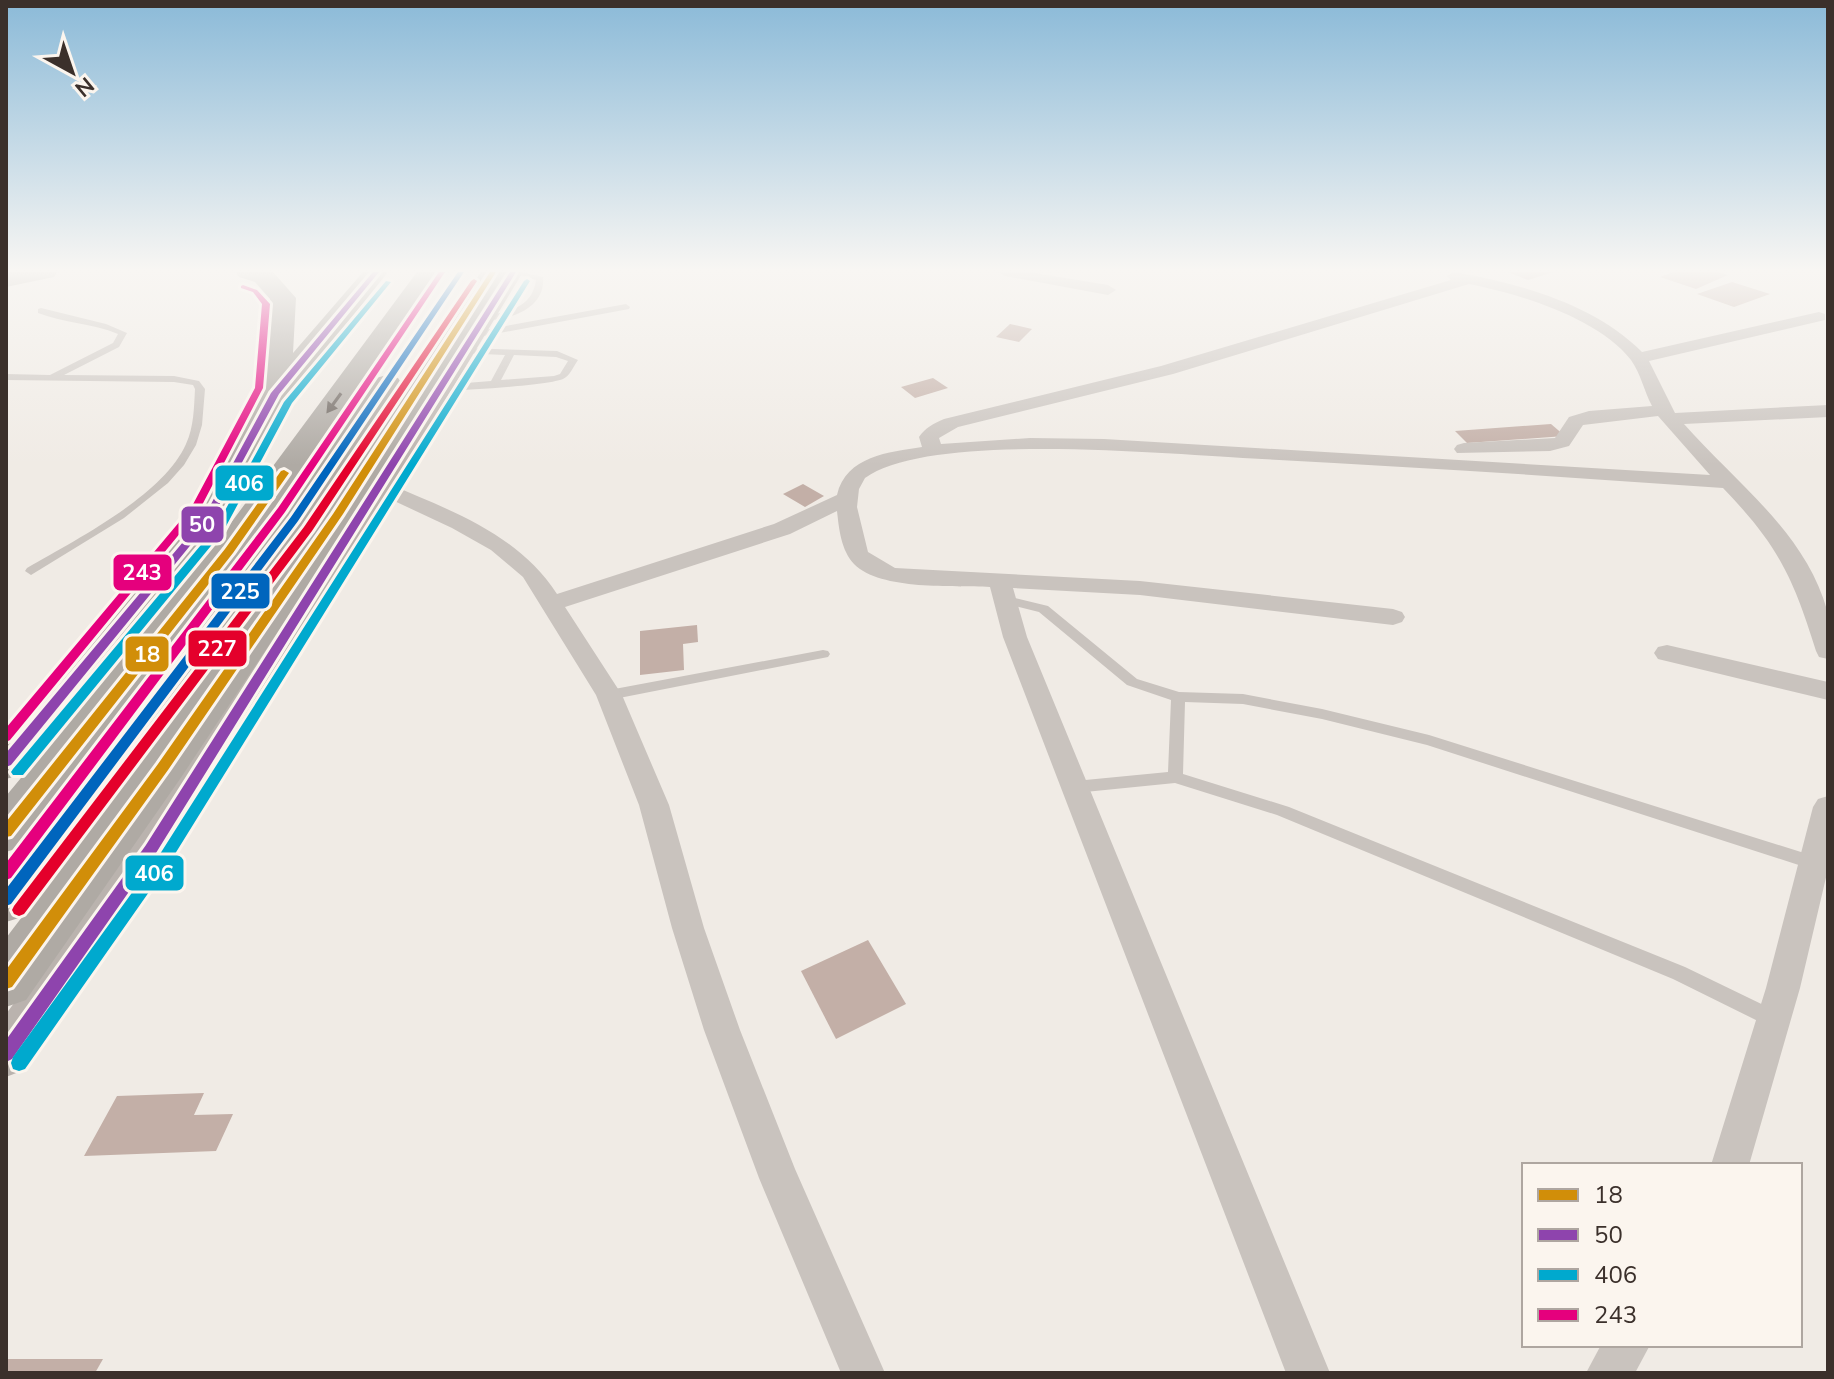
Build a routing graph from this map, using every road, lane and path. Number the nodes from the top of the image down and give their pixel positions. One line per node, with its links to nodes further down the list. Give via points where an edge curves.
1 (121, 336): 16 (lane, via 116,345)
2 (280, 336): 20 (highway)
3 (322, 336): 20 (highway)
4 (383, 336): 43 (highway, one-way to 43, via 250,520)
5 (423, 336): 28 (highway)
6 (447, 336): 28 (highway)
7 (472, 336): 19 (street)
8 (476, 336): 12 (lane)
9 (1279, 336): 24 (street, via 951,423 929,437)
10 (1611, 336): 14 (street)
11 (1735, 336): 14 (street)
12 (511, 352): 13 (lane); 18 (lane)
13 (543, 353): 17 (lane); 17 (lane, via 573,360 563,376)
14 (1640, 358): 22 (street)
15 (6, 377): 16 (lane)
16 (50, 378): 29 (lane, via 196,383 198,414 191,446 166,480 107,525)
17 (533, 383): 18 (lane)
18 (494, 385): 19 (lane)
19 (441, 388): 26 (street)
20 (275, 393): 39 (highway, via 208,518)
21 (1828, 411): 22 (street)
22 (1666, 414): 23 (street, via 1589,417 1576,421 1562,442 1550,445); 25 (street)
23 (1452, 450)
24 (933, 451): 25 (street, via 1036,444 1132,446); 27 (street, via 867,467 851,481)
25 (1728, 482): 33 (street, via 1795,562)
26 (380, 487): 31 (street, via 499,545 532,573); 48 (street, via 151,849)
27 (844, 499): 30 (street, via 855,553 869,566 891,575); 31 (street, via 782,529)
28 (317, 516): 45 (highway); 46 (highway, via 163,767)
29 (31, 571)
30 (1002, 590): 32 (street, via 1140,588); 38 (lane, via 1043,609 1132,682); 41 (street)
31 (553, 603): 37 (street)
32 (1393, 617)
33 (1828, 651)
34 (1667, 653): 36 (street)
35 (823, 654): 37 (lane)
36 (1828, 691)
37 (609, 695): 51 (street, via 654,805 722,1030)
38 (1178, 697): 40 (lane); 44 (lane, via 1243,699 1429,740)
39 (6, 762)
40 (1175, 777): 41 (lane); 47 (lane, via 1283,811 1679,973)
41 (1075, 787): 52 (street)
42 (1828, 807): 44 (street)
43 (6, 832)
44 (1814, 863): 47 (street)
45 (6, 900)
46 (6, 982)
47 (1773, 1019): 49 (street)
48 (6, 1054)
49 (1731, 1163)
50 (1627, 1347): 53 (street)
51 (863, 1373)
52 (1308, 1373)
53 (1608, 1373)

